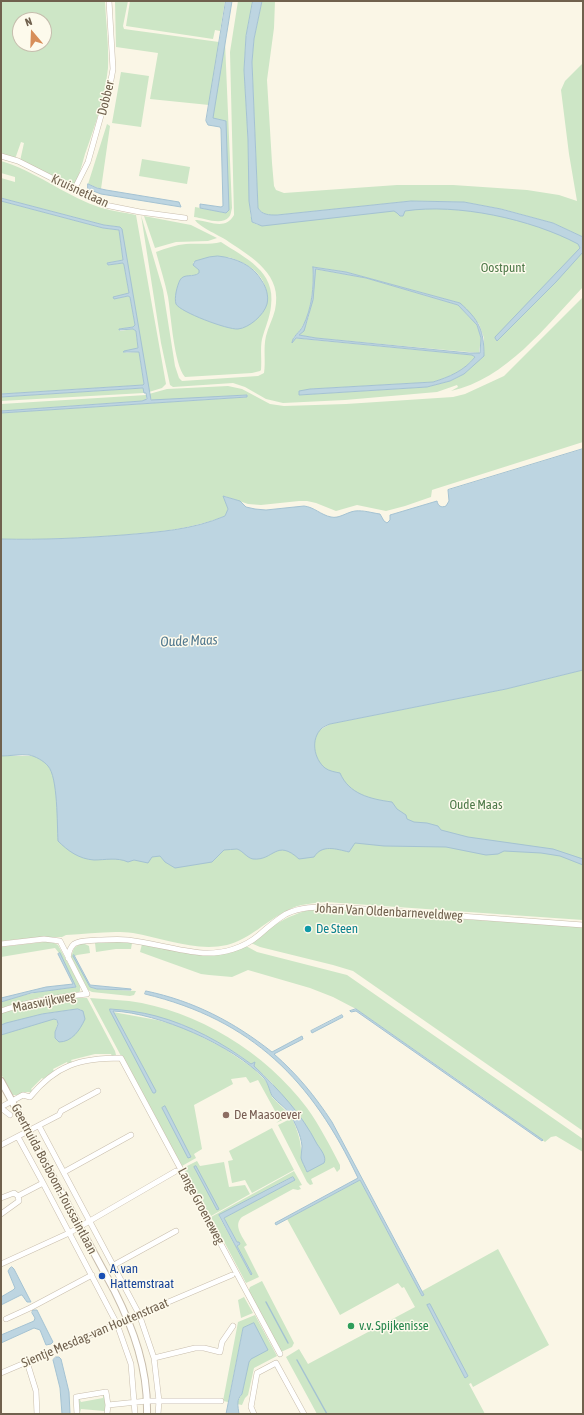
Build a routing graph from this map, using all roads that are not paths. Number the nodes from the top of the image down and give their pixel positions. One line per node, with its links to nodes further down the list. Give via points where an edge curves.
1 (109, 1): 3 (street, Dobber, via 113,69 111,80 88,162)
2 (1, 156): 3 (street, Kruisnetlaan, via 18,161)
3 (74, 190): 4 (street, Kruisnetlaan, via 105,205)
4 (186, 218)
5 (583, 925): 7 (street, Johan Van Oldenbarneveldweg, via 315,906 286,914 258,936 229,951 202,953 127,940 94,940 74,944 70,948)
6 (1, 944): 7 (street, via 44,939 60,941)
7 (68, 958): 8 (street, Maaswijkweg, via 87,994 57,997)
8 (1, 1011)
9 (1, 1081): 11 (street, Geertruida Bosboom-Toussaintlaan)
10 (98, 1091): 14 (street)
11 (12, 1101): 12 (street); 15 (street, Geertruida Bosboom-Toussaintlaan); 38 (street, Lange Groeneweg, via 23,1095 30,1098 47,1079 81,1061 121,1058)
12 (1, 1108): 13 (street)
13 (10, 1115)
14 (39, 1126): 15 (street); 20 (street)
15 (28, 1132): 17 (street); 26 (street, Geertruida Bosboom-Toussaintlaan)
16 (131, 1135): 20 (street)
17 (18, 1137): 18 (street); 21 (street)
18 (1, 1145)
19 (176, 1171): 25 (street)
20 (64, 1172): 25 (street)
21 (43, 1183): 22 (street); 28 (street)
22 (18, 1196): 23 (street, via 14,1193); 24 (street, via 19,1201)
23 (1, 1198)
24 (1, 1214)
25 (90, 1221): 26 (street); 30 (street)
26 (80, 1227): 28 (street); 35 (street, Geertruida Bosboom-Toussaintlaan)
27 (176, 1231): 30 (street)
28 (69, 1233): 29 (street); 32 (street)
29 (1, 1264)
30 (114, 1265): 33 (street)
31 (232, 1274): 33 (street, Sientje Mesdag-van Houtenstraat)
32 (92, 1275): 34 (street); 36 (street)
33 (139, 1314): 35 (street, Sientje Mesdag-van Houtenstraat); 39 (street)
34 (6, 1318)
35 (128, 1319): 36 (street, Sientje Mesdag-van Houtenstraat); 42 (street, Geertruida Bosboom-Toussaintlaan, via 142,1361)
36 (117, 1324): 40 (street, Sientje Mesdag-van Houtenstraat); 45 (street, via 131,1364)
37 (233, 1326): 39 (street, via 222,1342 220,1352 195,1348)
38 (280, 1354)
39 (154, 1358): 43 (street)
40 (27, 1362): 41 (street, Sientje Mesdag-van Houtenstraat); 47 (street, via 36,1390)
41 (1, 1373)
42 (147, 1401): 43 (street); 45 (street); 51 (street, Geertruida Bosboom-Toussaintlaan)
43 (159, 1401): 44 (street); 52 (street)
44 (221, 1401)
45 (135, 1403): 46 (street); 50 (street)
46 (108, 1405): 48 (street, via 106,1392 76,1397); 49 (street)
47 (37, 1414)
48 (77, 1414)
49 (107, 1414)
50 (135, 1414)
51 (147, 1414)
52 (158, 1414)
53 (254, 1414): 54 (street, via 251,1407 257,1373 276,1362)
54 (304, 1414)

